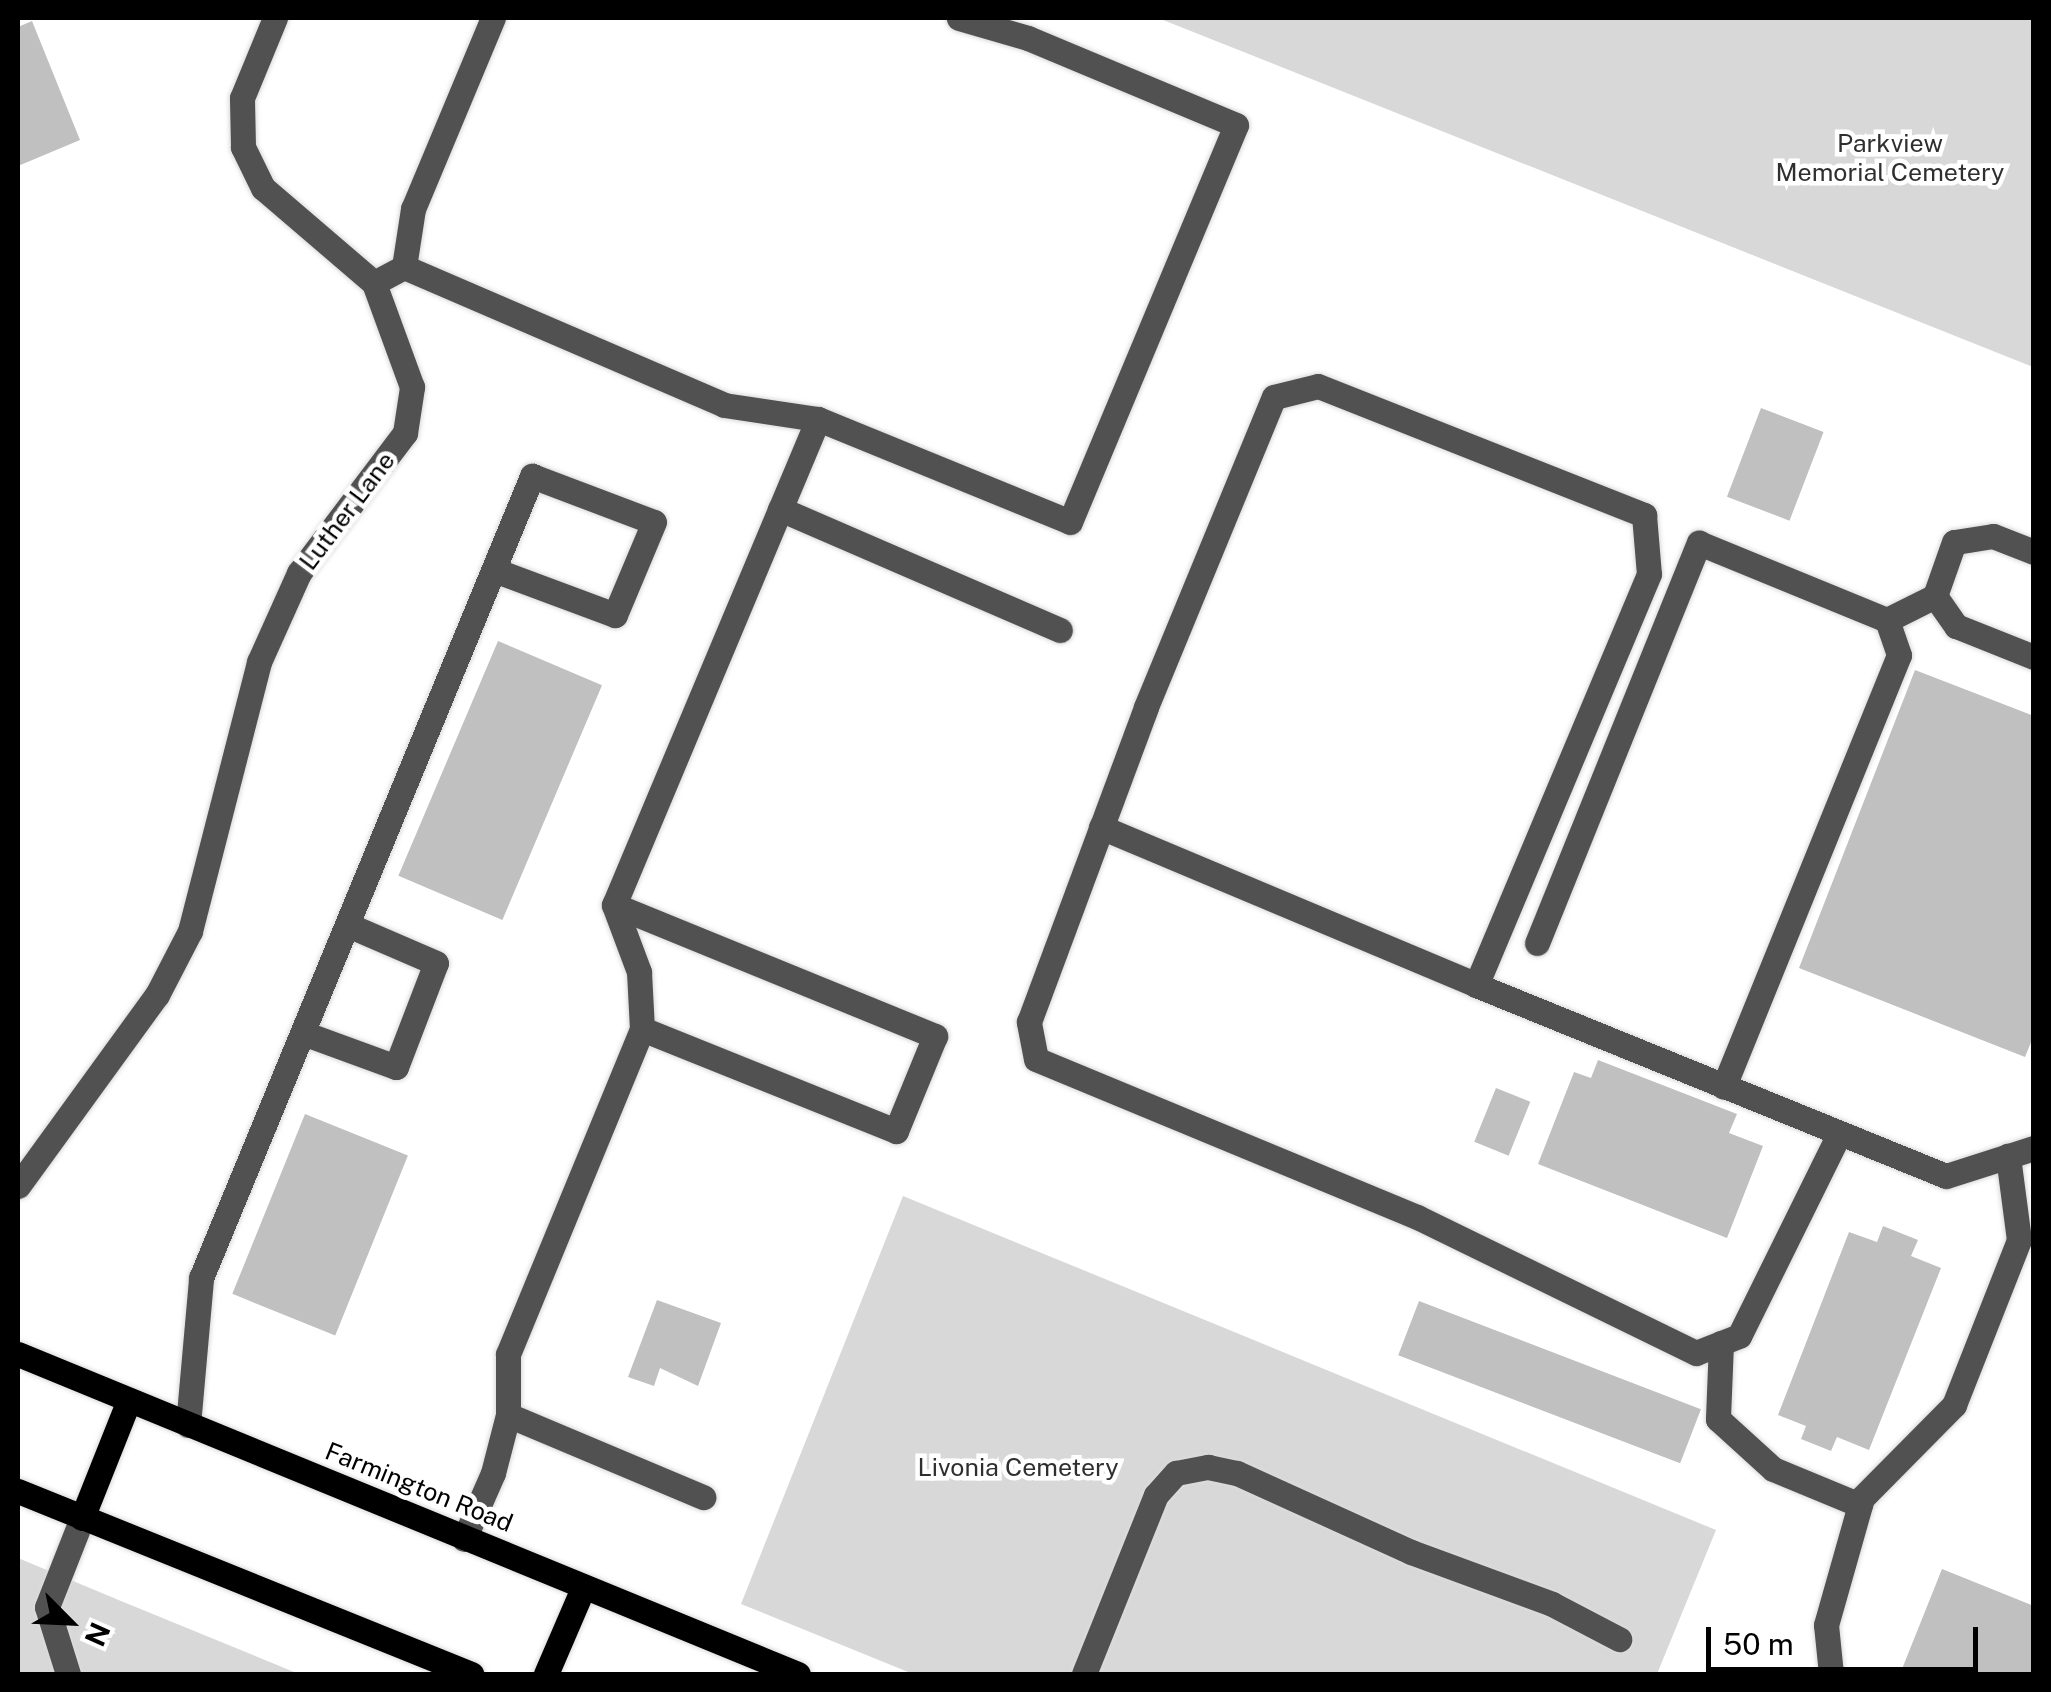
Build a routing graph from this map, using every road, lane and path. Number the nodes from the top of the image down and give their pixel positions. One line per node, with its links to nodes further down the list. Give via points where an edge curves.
1 (276, 18): 6 (street, Luther Lane, via 242,98 244,147 262,188)
2 (492, 18): 5 (street, via 414,210)
3 (959, 18): 4 (street)
4 (1033, 28): 7 (street, via 1236,125 1070,522)
5 (404, 267): 6 (street); 7 (street, via 724,405)
6 (374, 283): 25 (street, Luther Lane, via 412,387 405,433 299,573 259,662 190,931 157,995)
7 (818, 419): 8 (street)
8 (780, 509): 13 (street); 16 (street)
9 (2034, 552): 11 (street, via 1993,536 1954,542)
10 (494, 570): 10 (street, via 532,476 654,522 615,615); 17 (street)
11 (1935, 596): 12 (street); 14 (street, via 1956,626)
12 (1888, 620): 18 (street, via 1700,543); 22 (street, via 1900,655)
13 (1060, 630)
14 (2034, 658)
15 (1101, 827): 19 (street); 19 (street, via 1274,397 1318,386 1644,515 1649,574); 27 (street, via 1029,1022 1036,1059 1417,1217 1696,1353)
16 (614, 905): 20 (street, via 639,972); 20 (street, via 935,1036 896,1131)
17 (350, 926): 21 (street); 21 (street, via 436,963 396,1067)
18 (1537, 942)
19 (1476, 985): 22 (street)
20 (642, 1029): 30 (street, via 508,1354)
21 (303, 1033): 31 (street, via 200,1278)
22 (1724, 1088): 23 (street)
23 (1839, 1134): 24 (street, via 1946,1176); 27 (street, via 1739,1336)
24 (2021, 1152): 26 (street)
25 (18, 1186)
26 (2024, 1206): 34 (street, via 2019,1240 1954,1404)
27 (1720, 1343): 34 (street, via 1718,1419 1773,1469)
28 (18, 1354): 29 (main road, Farmington Road)
29 (129, 1400): 31 (main road, Farmington Road); 35 (main road)
30 (508, 1416): 33 (street); 36 (street, via 493,1473)
31 (188, 1424): 36 (main road, Farmington Road)
32 (18, 1491): 35 (main road)
33 (704, 1496)
34 (1860, 1505): 44 (street, via 1826,1625)
35 (82, 1518): 39 (street, via 47,1608); 40 (main road)
36 (464, 1539): 37 (main road, Farmington Road)
37 (583, 1588): 41 (main road); 42 (main road, Farmington Road)
38 (1619, 1639): 43 (street, via 1552,1604 1208,1467 1176,1473 1156,1495)
39 (68, 1674)
40 (472, 1674)
41 (546, 1674)
42 (798, 1674)
43 (1084, 1674)
44 (1831, 1674)

